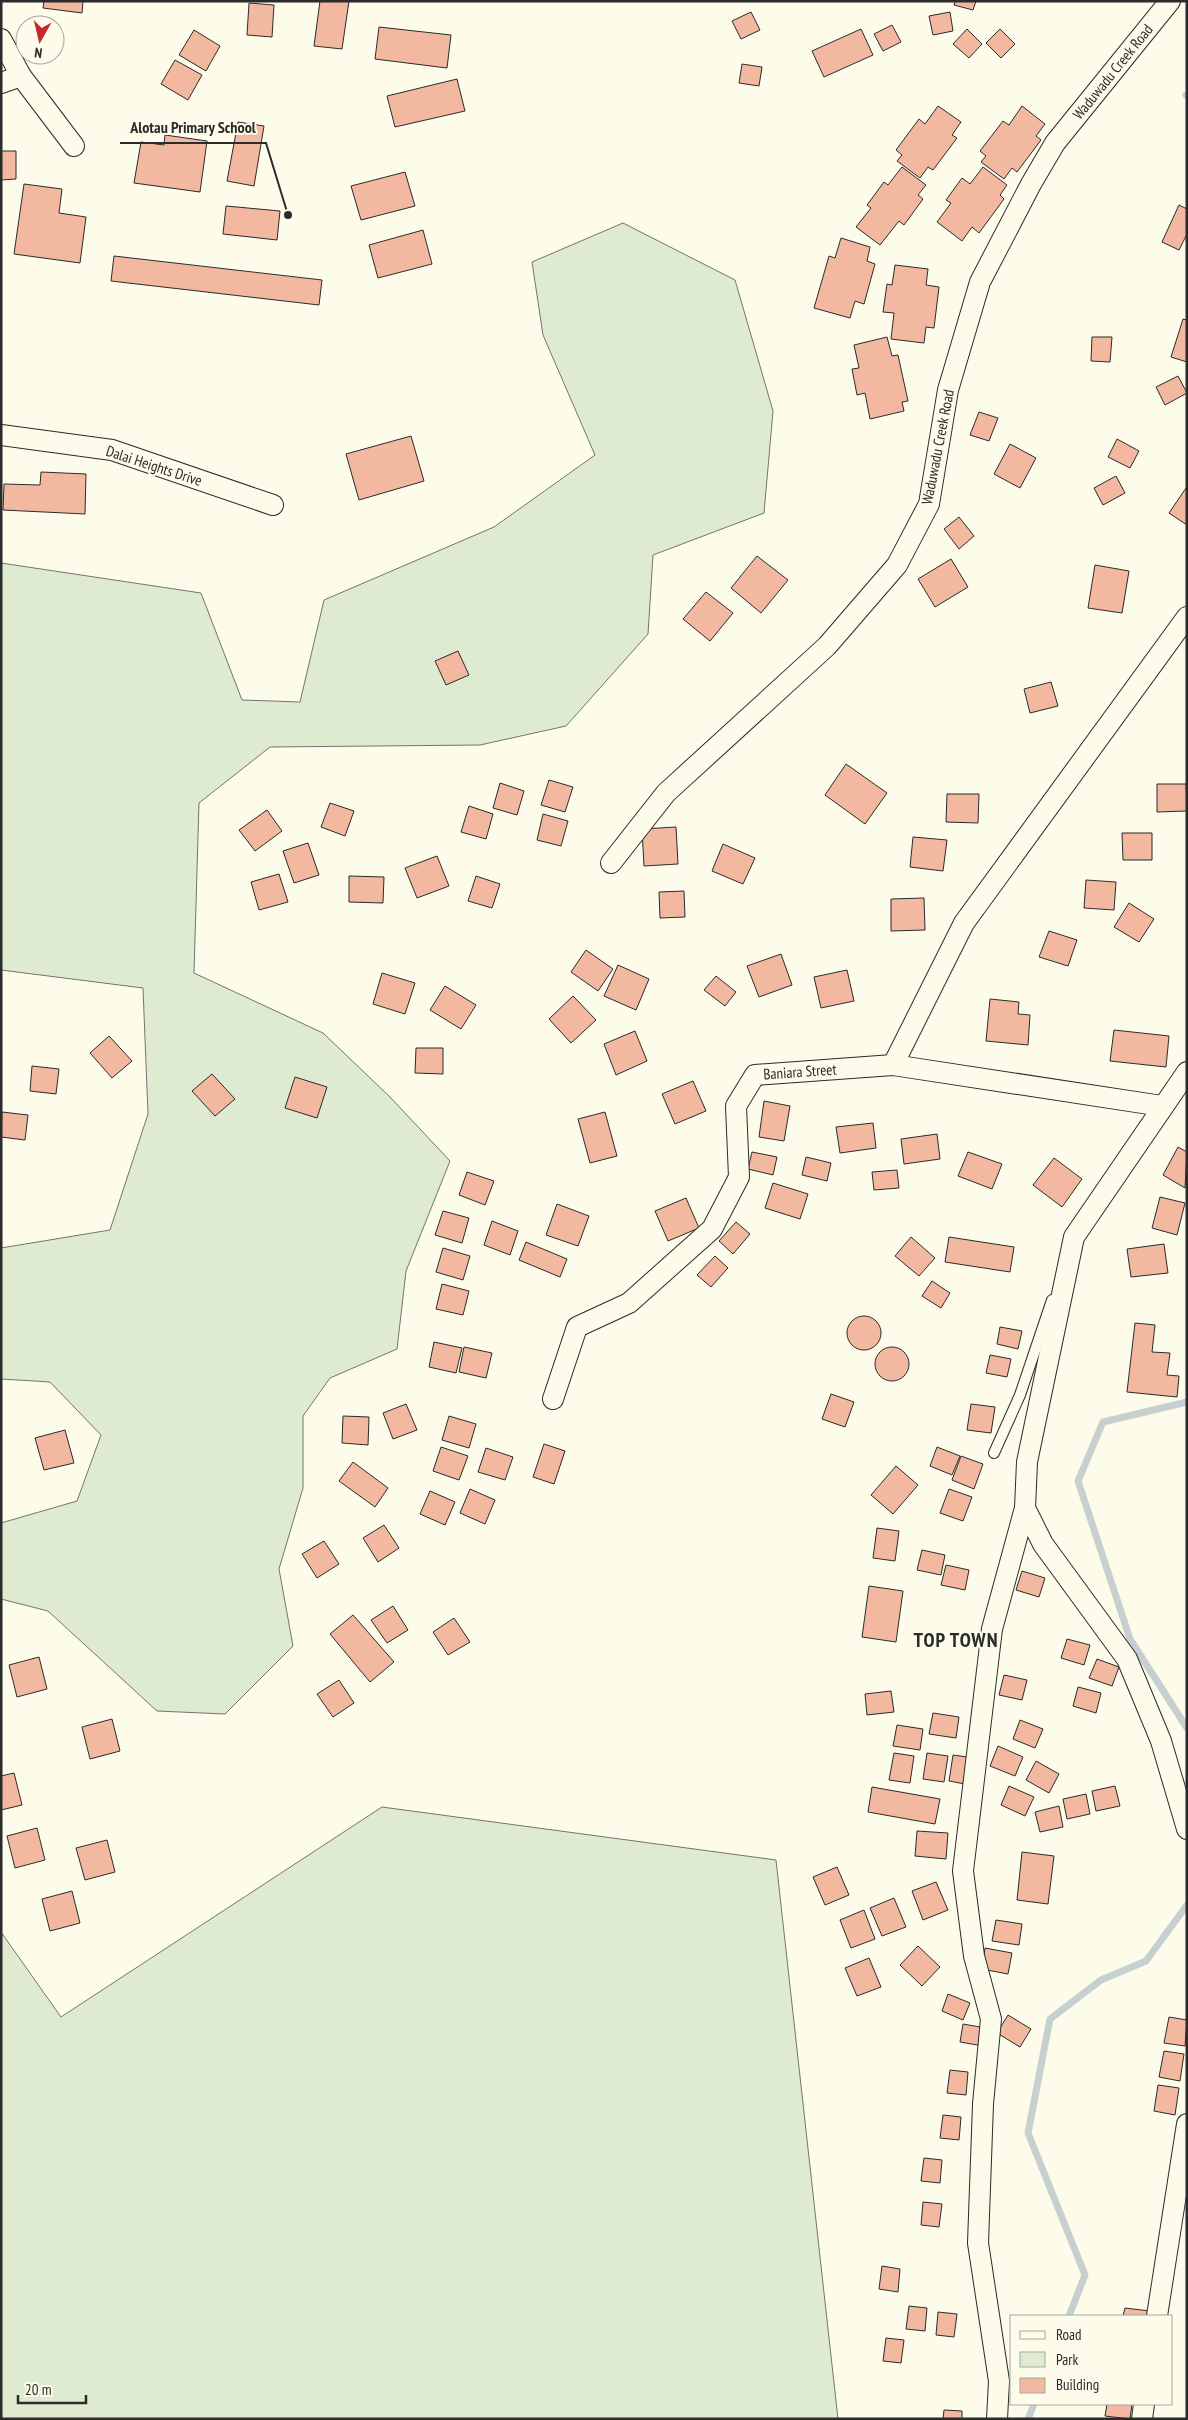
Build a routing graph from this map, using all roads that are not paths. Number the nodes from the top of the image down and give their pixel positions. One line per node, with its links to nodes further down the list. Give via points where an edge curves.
1 (1170, 1): 9 (street, Waduwadu Creek Road, via 1055,143 980,282 948,390 929,504 897,566 827,646 666,793)
2 (1, 39): 3 (street)
3 (21, 76): 4 (street); 5 (street)
4 (1, 83)
5 (74, 146)
6 (1, 435): 7 (street, Dalai Heights Drive, via 112,450)
7 (273, 505)
8 (1187, 617): 10 (street, via 964,923)
9 (612, 863)
10 (893, 1065): 12 (street, Baniara Street); 14 (street, Baniara Street, via 755,1075 736,1106 739,1177 712,1229 629,1303 577,1327)
11 (1187, 1072): 12 (street)
12 (1162, 1106): 13 (street)
13 (1074, 1238): 15 (lane, via 1020,1395); 16 (street, via 1027,1462)
14 (553, 1399)
15 (994, 1453)
16 (1025, 1508): 17 (street, via 1043,1544 1127,1659 1161,1741); 21 (street, via 992,1629 964,1871 974,1956 991,2019 982,2104 978,2243 999,2381)
17 (1187, 1829)
18 (1187, 2124): 19 (street)
19 (1157, 2315)
20 (1144, 2405): 22 (street)
21 (997, 2419)
22 (1142, 2419)

